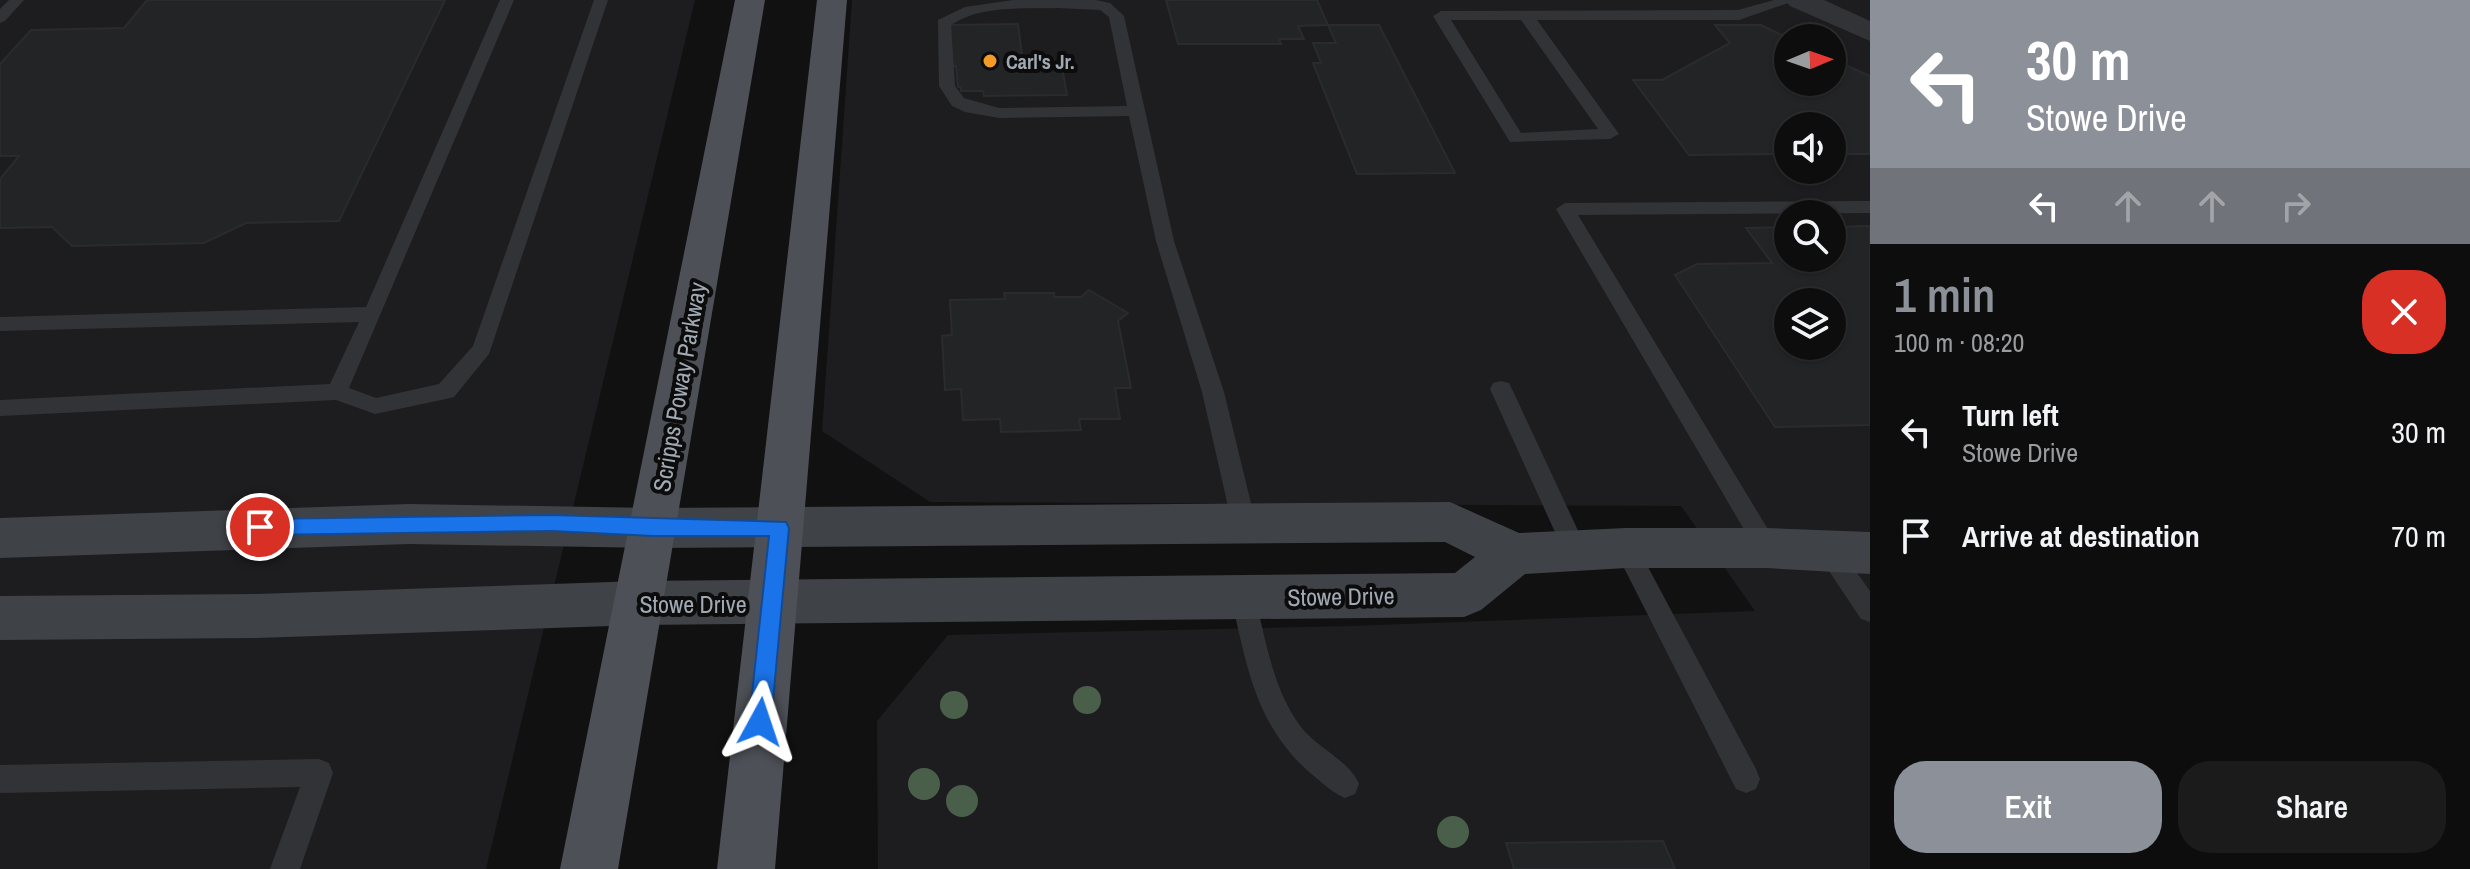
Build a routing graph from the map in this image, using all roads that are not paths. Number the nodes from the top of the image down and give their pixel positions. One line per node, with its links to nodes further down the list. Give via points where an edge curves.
1 (17, 0): 9 (lane)
2 (507, 0): 13 (lane)
3 (601, 0): 16 (lane, via 482,349 446,391 375,406)
4 (750, 0): 19 (main road, Scripps Poway Parkway)
5 (832, 0): 20 (main road)
6 (1790, 0): 8 (lane, via 1739,15)
7 (1800, 0): 10 (street)
8 (1526, 16): 8 (lane, via 1602,122 1610,134 1516,138 1441,16)
9 (0, 18)
10 (1870, 32)
11 (1137, 111): 11 (lane, via 1116,16 1105,6 981,5 956,12 943,23 947,86 958,102 986,112); 18 (lane, via 1165,241 1213,392)
12 (1870, 207): 23 (lane, via 1565,209)
13 (373, 314): 14 (lane); 16 (lane)
14 (0, 324)
15 (1501, 389): 24 (lane)
16 (337, 392): 17 (lane)
17 (0, 408)
18 (1244, 524): 20 (main road); 26 (main road, via 1450,522)
19 (653, 528): 20 (main road); 21 (main road, via 552,523 337,526); 28 (main road, Scripps Poway Parkway)
20 (779, 528): 29 (main road)
21 (0, 538)
22 (1626, 548): 23 (main road); 24 (main road); 33 (lane)
23 (1767, 548): 25 (main road)
24 (1576, 552): 26 (main road)
25 (1850, 552): 30 (lane)
26 (1515, 554): 27 (main road, Stowe Drive, via 1464,595)
27 (1243, 597): 29 (main road, Stowe Drive); 34 (lane, via 1279,718 1295,740)
28 (640, 603): 29 (main road, Stowe Drive); 31 (main road, Stowe Drive); 36 (main road, Scripps Poway Parkway)
29 (772, 604): 37 (main road)
30 (1870, 611)
31 (0, 618)
32 (0, 779): 35 (lane, via 319,773)
33 (1746, 779)
34 (1345, 784)
35 (285, 869)
36 (589, 869)
37 (746, 869)

